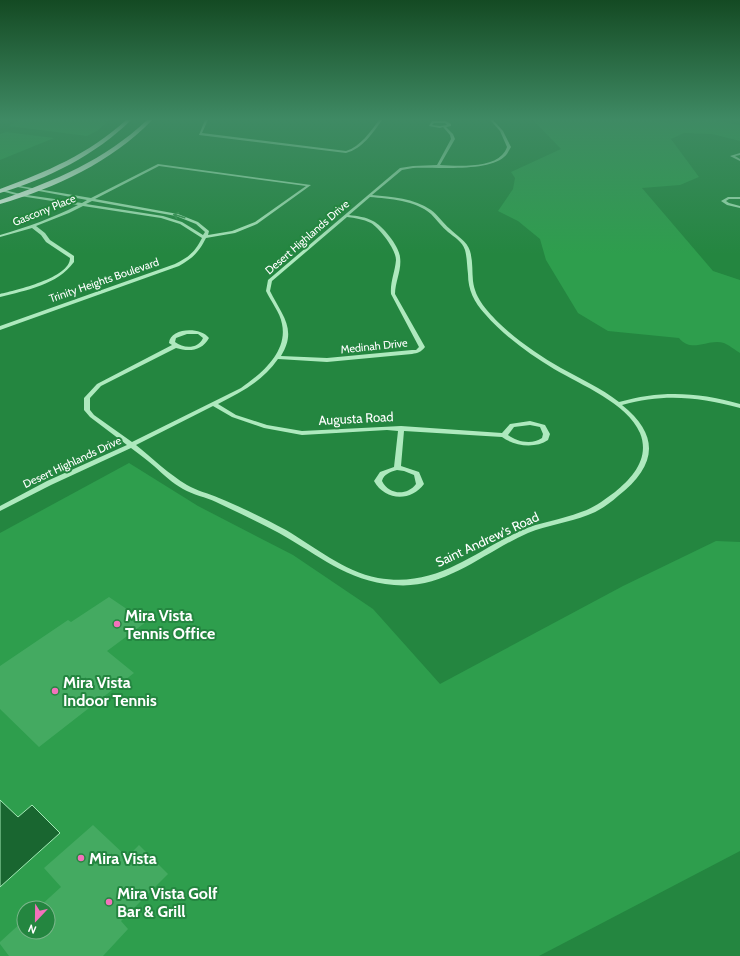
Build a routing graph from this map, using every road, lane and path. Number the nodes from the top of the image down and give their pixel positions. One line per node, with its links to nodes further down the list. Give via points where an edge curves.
1 (63, 165): 5 (main road)
2 (87, 165): 6 (main road)
3 (482, 165): 4 (street, Desert Highlands Drive)
4 (438, 166): 9 (street, Desert Highlands Drive, via 416,165 401,169)
5 (14, 186): 6 (street); 7 (main road)
6 (32, 190): 8 (main road); 11 (street)
7 (1, 191): 8 (street)
8 (20, 195): 12 (main road); 13 (street)
9 (369, 196): 15 (street, Desert Highlands Drive); 24 (street, Saint Andrew's Road, via 414,204 431,212 466,246 472,292 496,323 546,361)
10 (740, 198): 14 (street, via 728,198 724,201)
11 (90, 201): 13 (street, Gascony Place); 18 (street, one-way to 11, via 207,232 202,227 177,215); 18 (street, Gascony Place, via 158,165 308,185 256,223 234,232)
12 (0, 202)
13 (82, 204): 16 (street, Gascony Place); 18 (street, via 171,220)
14 (740, 207)
15 (346, 216): 22 (street, Desert Highlands Drive, via 270,281 268,292 286,326); 22 (street, Medinah Drive, via 366,219 376,224 390,241 398,258 393,294 422,347 412,352 341,360)
16 (34, 226): 17 (street, Gascony Place); 19 (street, via 48,242 72,256 72,262 63,273 54,278)
17 (0, 236)
18 (204, 237): 20 (street, Trinity Heights Boulevard, via 195,254 177,265)
19 (0, 296)
20 (0, 328)
21 (175, 346): 21 (street, via 172,340 180,334 200,333 206,338 201,345 195,347); 28 (street, Saint Andrew's Road, via 99,385 87,398 87,410 92,416)
22 (277, 357): 23 (street, Desert Highlands Drive, via 258,379)
23 (214, 404): 26 (street, Augusta Road, via 248,421 302,433); 28 (street, Desert Highlands Drive)
24 (619, 404): 25 (street, via 642,397 670,395 706,398); 28 (street, Saint Andrew's Road, via 638,423 647,447 644,464 631,481 594,510 534,528 458,567 421,581 389,583 366,578 333,564 289,534 181,485)
25 (740, 406)
26 (400, 428): 27 (street, Augusta Road); 29 (street)
27 (504, 435): 27 (street, Augusta Road, via 515,442 534,444 542,442 547,434 543,426 524,423 512,425)
28 (132, 445): 30 (street, Desert Highlands Drive, via 49,483)
29 (397, 468): 29 (street, via 417,474 420,484 418,488 405,494 383,490 378,481 379,476)
30 (0, 509)

